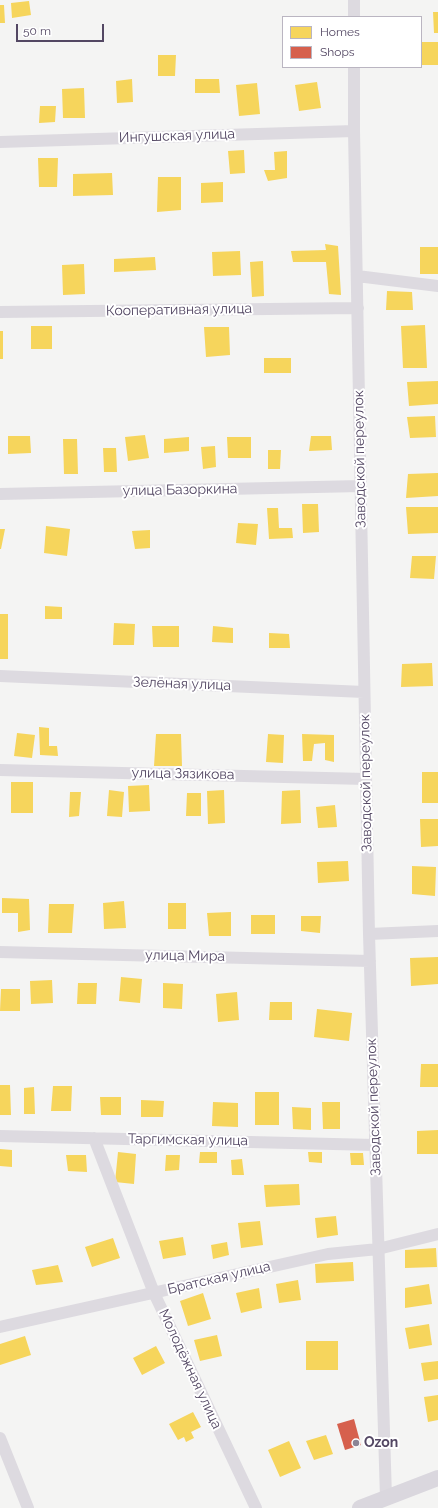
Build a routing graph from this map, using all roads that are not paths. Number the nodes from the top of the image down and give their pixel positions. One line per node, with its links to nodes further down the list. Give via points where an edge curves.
1 (354, 0): 2 (street)
2 (354, 16)
3 (354, 68): 4 (street, Заводской переулок)
4 (354, 131): 5 (street, Ингушская улица); 6 (street, Заводской переулок)
5 (0, 142)
6 (357, 276): 7 (street); 8 (street, Заводской переулок)
7 (438, 286)
8 (358, 308): 9 (street, Кооперативная улица); 10 (street, Заводской переулок)
9 (0, 312)
10 (361, 486): 11 (street, улица Базоркина); 13 (street, Заводской переулок)
11 (0, 494)
12 (0, 676): 13 (street, Зелёная улица)
13 (364, 692): 15 (street, Заводской переулок)
14 (0, 770): 15 (street, улица Зязикова)
15 (366, 779): 17 (street, Заводской переулок)
16 (438, 930): 17 (street)
17 (369, 934): 19 (street, Заводской переулок)
18 (0, 952): 19 (street, улица Мира)
19 (370, 961): 22 (street, Заводской переулок)
20 (0, 1136): 21 (street, Таргимская улица)
21 (94, 1138): 22 (street, Таргимская улица); 25 (street, Молодёжная улица)
22 (375, 1145): 24 (street, Заводской переулок)
23 (438, 1234): 24 (street, Братская улица)
24 (378, 1249): 25 (street, Братская улица, via 328,1254); 29 (street, Заводской переулок)
25 (154, 1293): 26 (street, Братская улица); 31 (street, Молодёжная улица)
26 (0, 1327)
27 (0, 1438): 30 (street)
28 (438, 1478): 29 (main road)
29 (386, 1498): 32 (main road)
30 (28, 1508)
31 (256, 1508)
32 (360, 1508)

